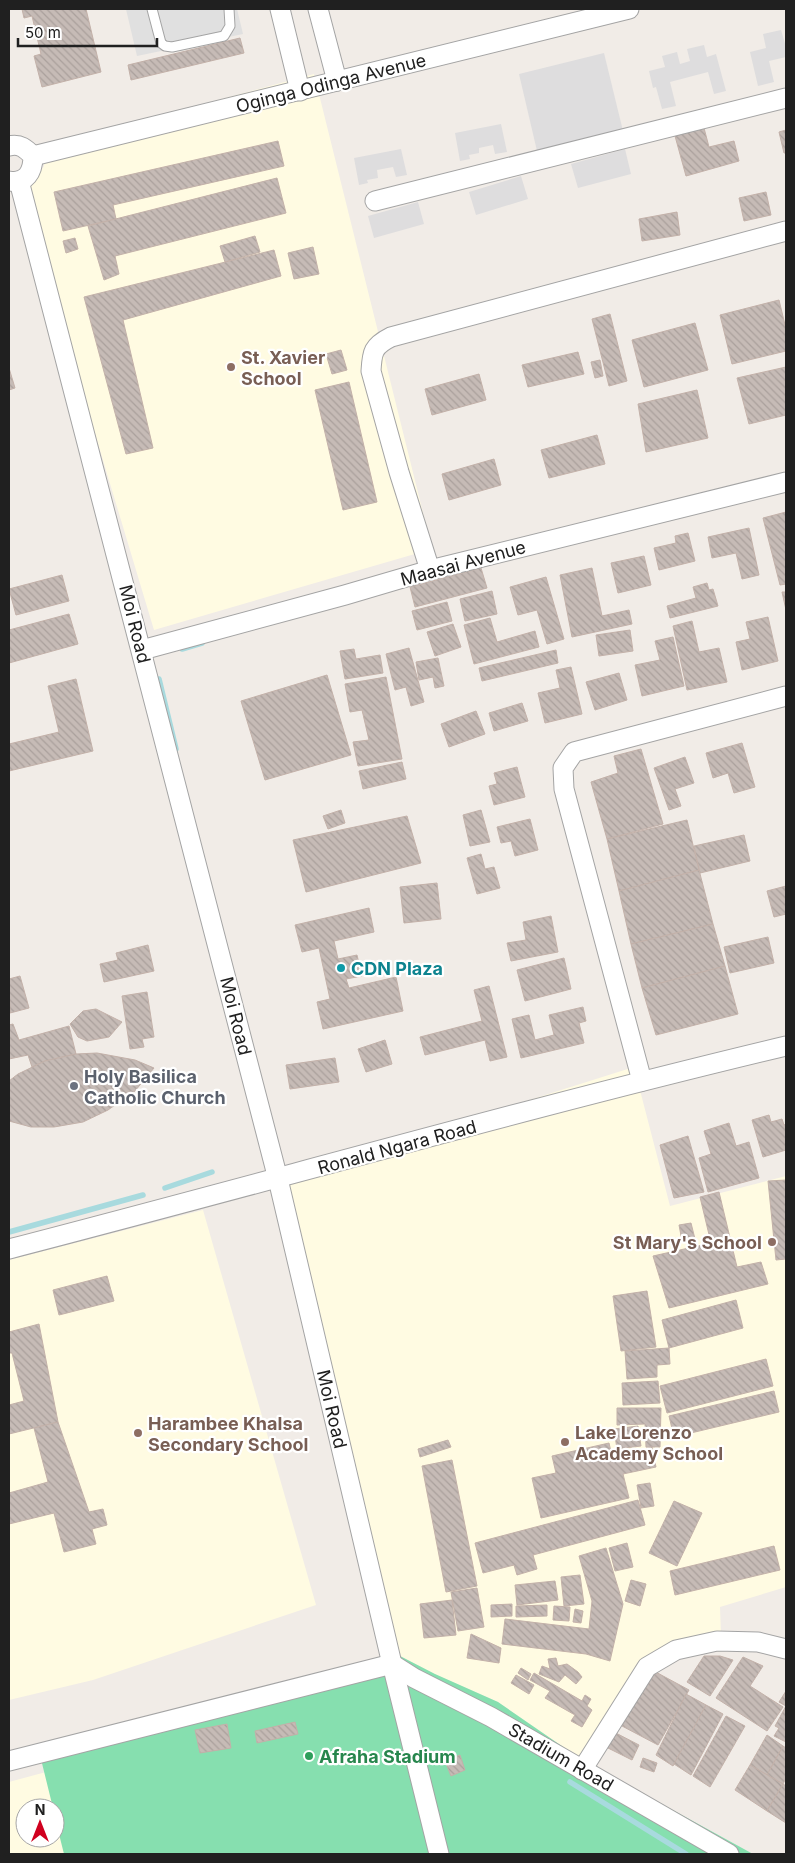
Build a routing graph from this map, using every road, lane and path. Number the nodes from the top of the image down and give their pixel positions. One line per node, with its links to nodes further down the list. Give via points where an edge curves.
1 (152, 9): 2 (lane, via 160,43 172,47 224,36 230,26)
2 (229, 9)
3 (280, 9): 7 (street)
4 (318, 9): 6 (street)
5 (629, 9): 6 (street, Oginga Odinga Avenue)
6 (337, 81): 7 (street, Oginga Odinga Avenue)
7 (300, 90): 10 (street, Oginga Odinga Avenue)
8 (786, 98): 12 (street)
9 (10, 139): 10 (street)
10 (33, 156): 11 (street, via 31,172 24,179)
11 (14, 181): 16 (street, Moi Road)
12 (374, 201)
13 (786, 231): 15 (street, via 391,337 379,343 372,354 371,371)
14 (786, 482): 15 (street, Maasai Avenue)
15 (430, 570): 16 (street, Maasai Avenue)
16 (142, 650): 20 (street, Moi Road)
17 (786, 696): 19 (street, via 574,752 563,768 564,789)
18 (786, 1046): 19 (street, Ronald Ngara Road)
19 (642, 1081): 20 (street, Ronald Ngara Road)
20 (278, 1179): 21 (street, Ronald Ngara Road); 23 (street, Moi Road)
21 (9, 1249)
22 (786, 1649): 25 (street, via 758,1642 717,1641 676,1650 647,1667)
23 (392, 1664): 24 (street); 25 (street, Stadium Road, via 491,1716); 26 (street, Moi Road)
24 (9, 1761)
25 (582, 1770): 27 (street, Stadium Road)
26 (439, 1854)
27 (729, 1854)

